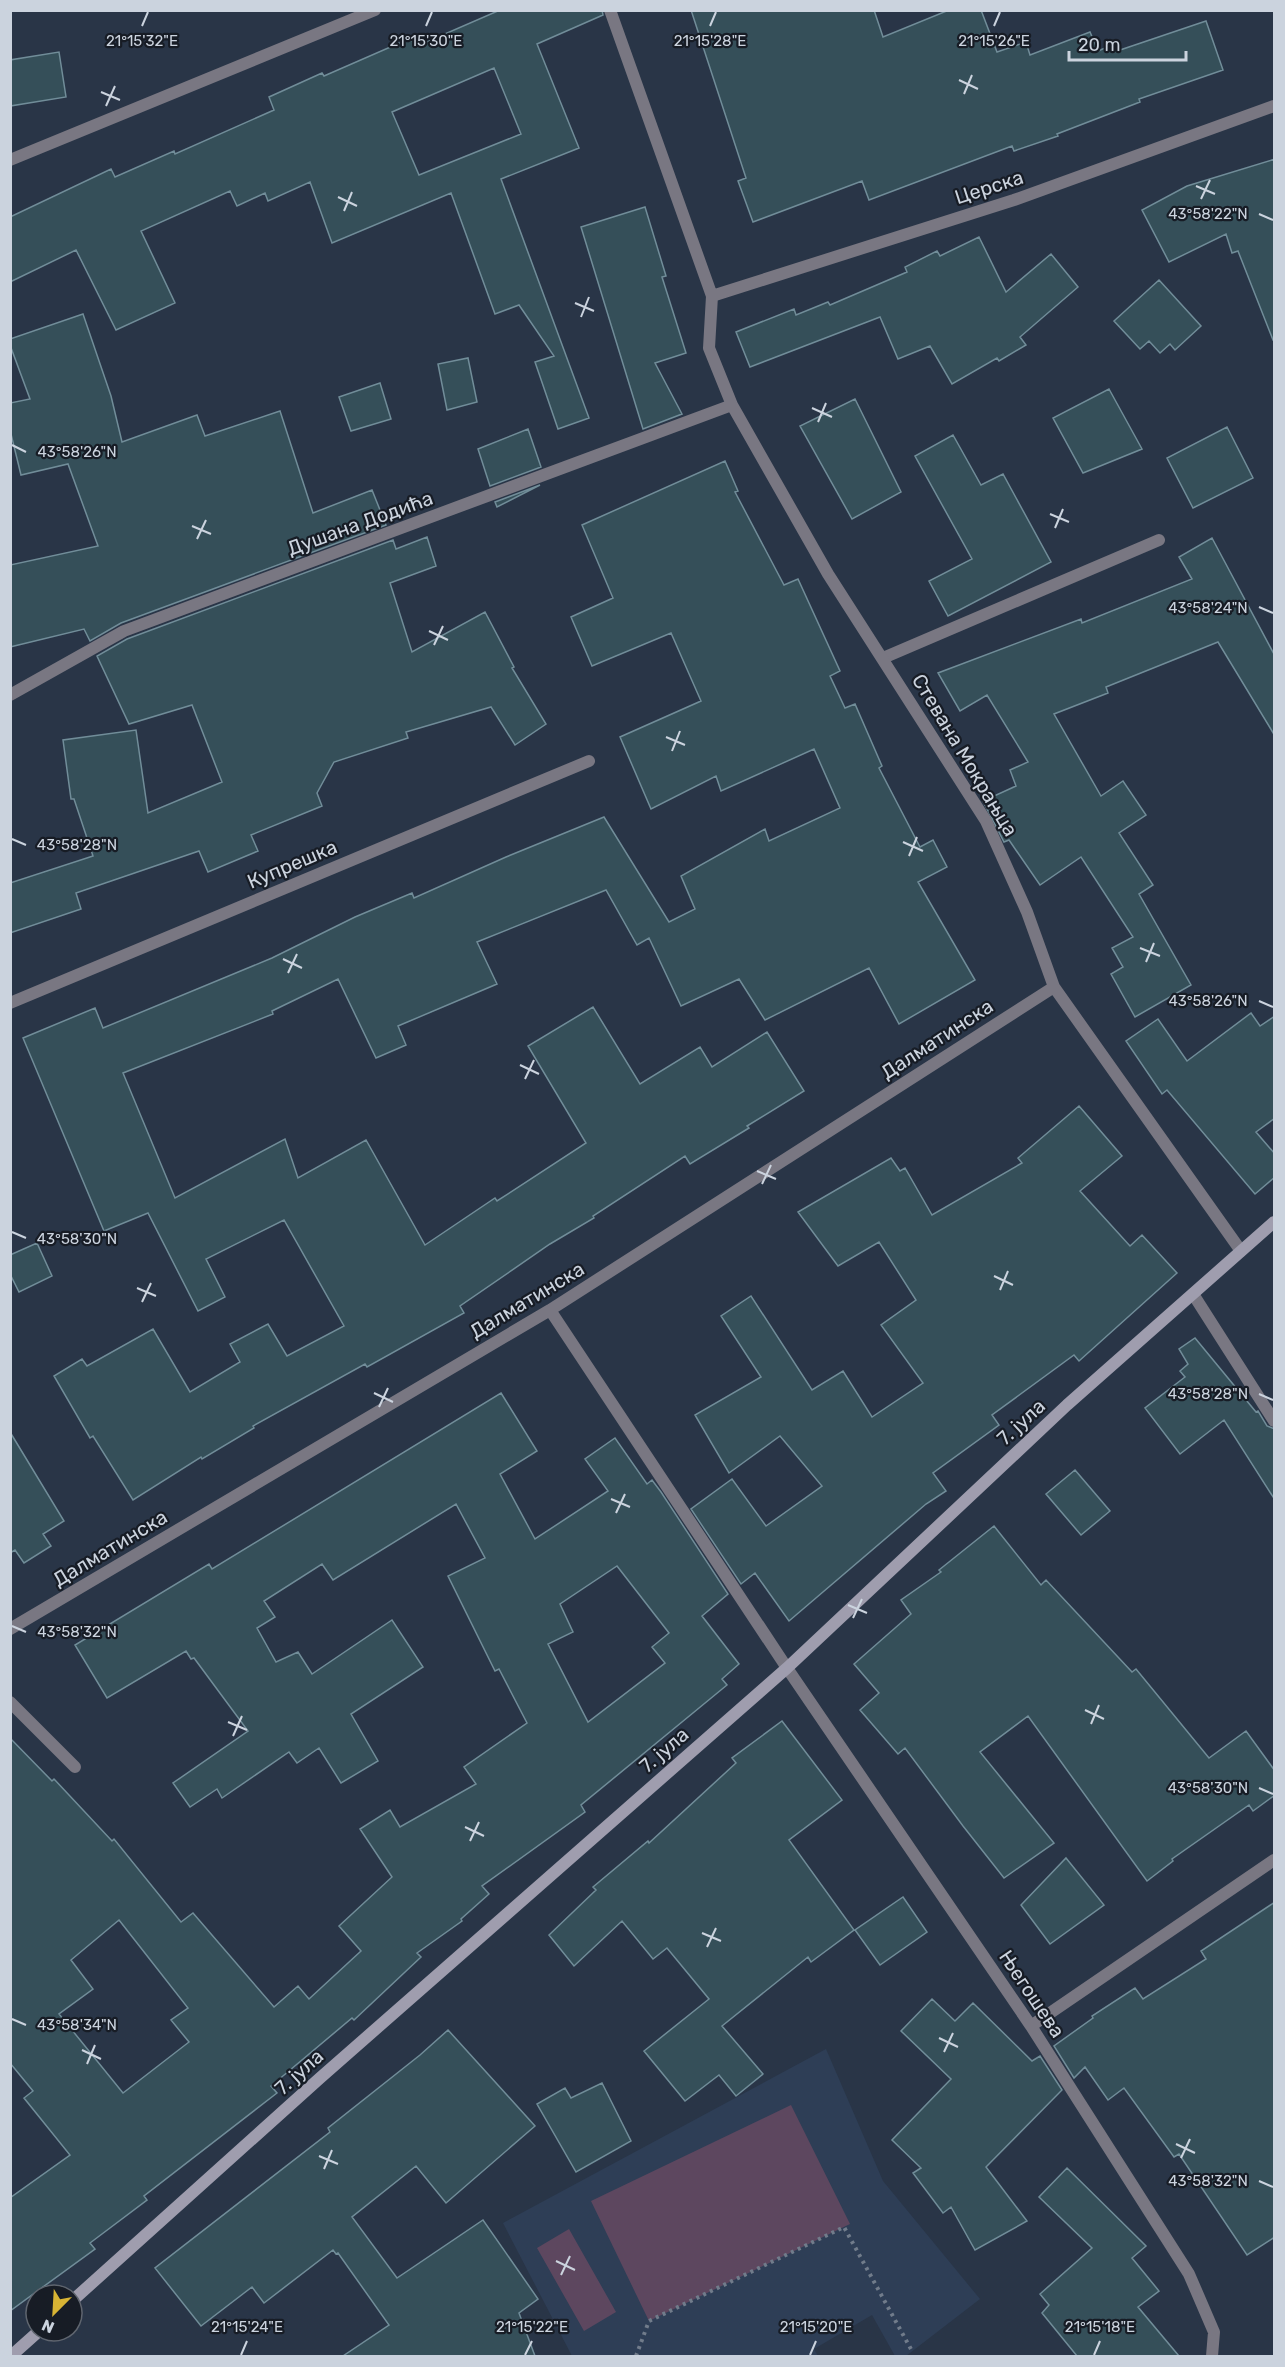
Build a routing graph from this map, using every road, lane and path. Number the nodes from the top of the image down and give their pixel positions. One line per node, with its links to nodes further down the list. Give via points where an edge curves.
1 (375, 10): 4 (street)
2 (610, 10): 5 (street)
3 (1275, 106): 5 (street, Церска, via 1014,200)
4 (10, 160)
5 (712, 296): 6 (street, Стевана Мокрањца, via 709,348)
6 (732, 405): 8 (street, Стевана Мокрањца, via 828,574); 9 (street, Душана Додића, via 124,631)
7 (1159, 540): 8 (street)
8 (883, 658): 11 (street, Стевана Мокрањца, via 986,821 1028,912)
9 (10, 695)
10 (590, 761): 12 (street, Купрешка)
11 (1054, 987): 14 (street, Стевана Мокрањца); 16 (street, Далматинска)
12 (10, 1003)
13 (1275, 1222): 14 (main road, 7. јула)
14 (1241, 1251): 15 (main road, 7. јула)
15 (1193, 1294): 17 (street); 19 (main road, 7. јула)
16 (550, 1310): 18 (street, Далматинска); 19 (street, Његошева)
17 (1275, 1421)
18 (10, 1629)
19 (787, 1668): 23 (street, Његошева); 24 (main road, 7. јула)
20 (10, 1702): 21 (street)
21 (75, 1767)
22 (1275, 1860): 23 (street)
23 (1031, 2026): 29 (street, Његошева, via 1190,2274 1214,2332)
24 (84, 2290)
25 (26, 2343): 27 (main road)
26 (912, 2351): 28 (path, via 844,2227 649,2321)
27 (11, 2356)
28 (636, 2356)
29 (1212, 2356)

